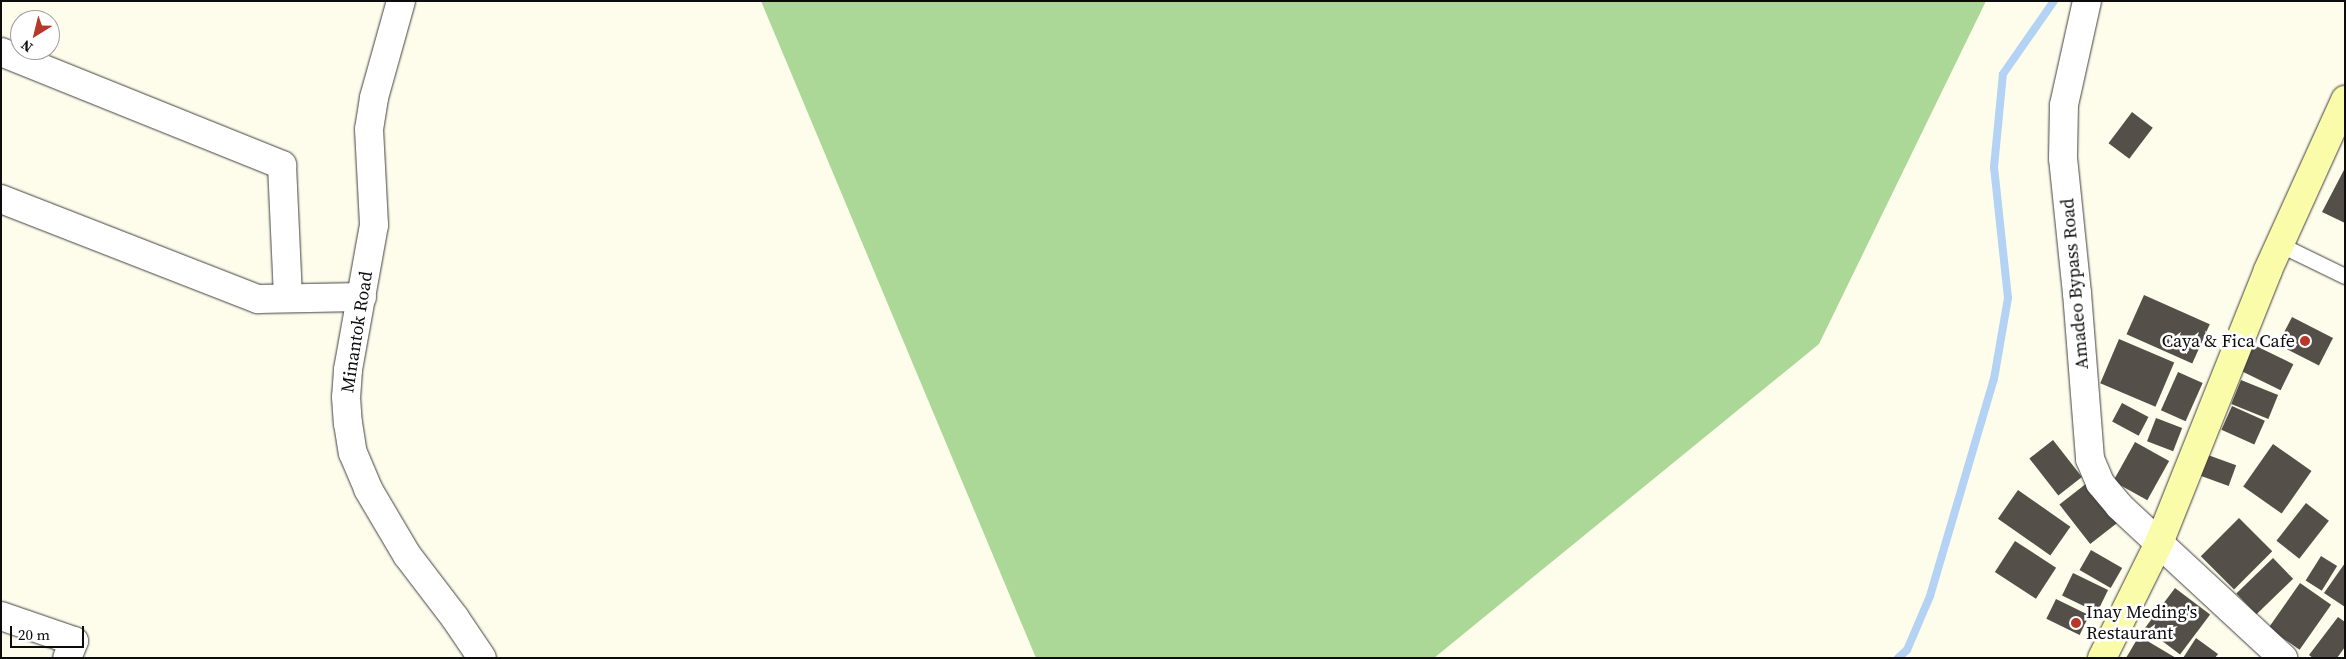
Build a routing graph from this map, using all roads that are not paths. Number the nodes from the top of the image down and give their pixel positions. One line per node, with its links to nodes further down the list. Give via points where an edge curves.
1 (401, 1): 8 (street, Minantok Road, via 374,98 369,129 374,225)
2 (2085, 6): 10 (street, Amadeo Bypass Road, via 2064,106 2063,158 2078,293 2090,459 2100,483 2119,506)
3 (1, 52): 9 (street, via 282,165)
4 (2345, 100): 6 (main road)
5 (1, 199): 9 (street, via 258,299)
6 (2279, 244): 7 (lane); 10 (main road)
7 (2345, 276)
8 (362, 297): 9 (street); 13 (street, Minantok Road, via 346,397 353,453 368,489 407,555)
9 (288, 298)
10 (2159, 543): 14 (main road); 15 (street, Amadeo Bypass Road)
11 (1, 616): 12 (street, via 74,642)
12 (68, 658)
13 (482, 658)
14 (2102, 658)
15 (2283, 658)

